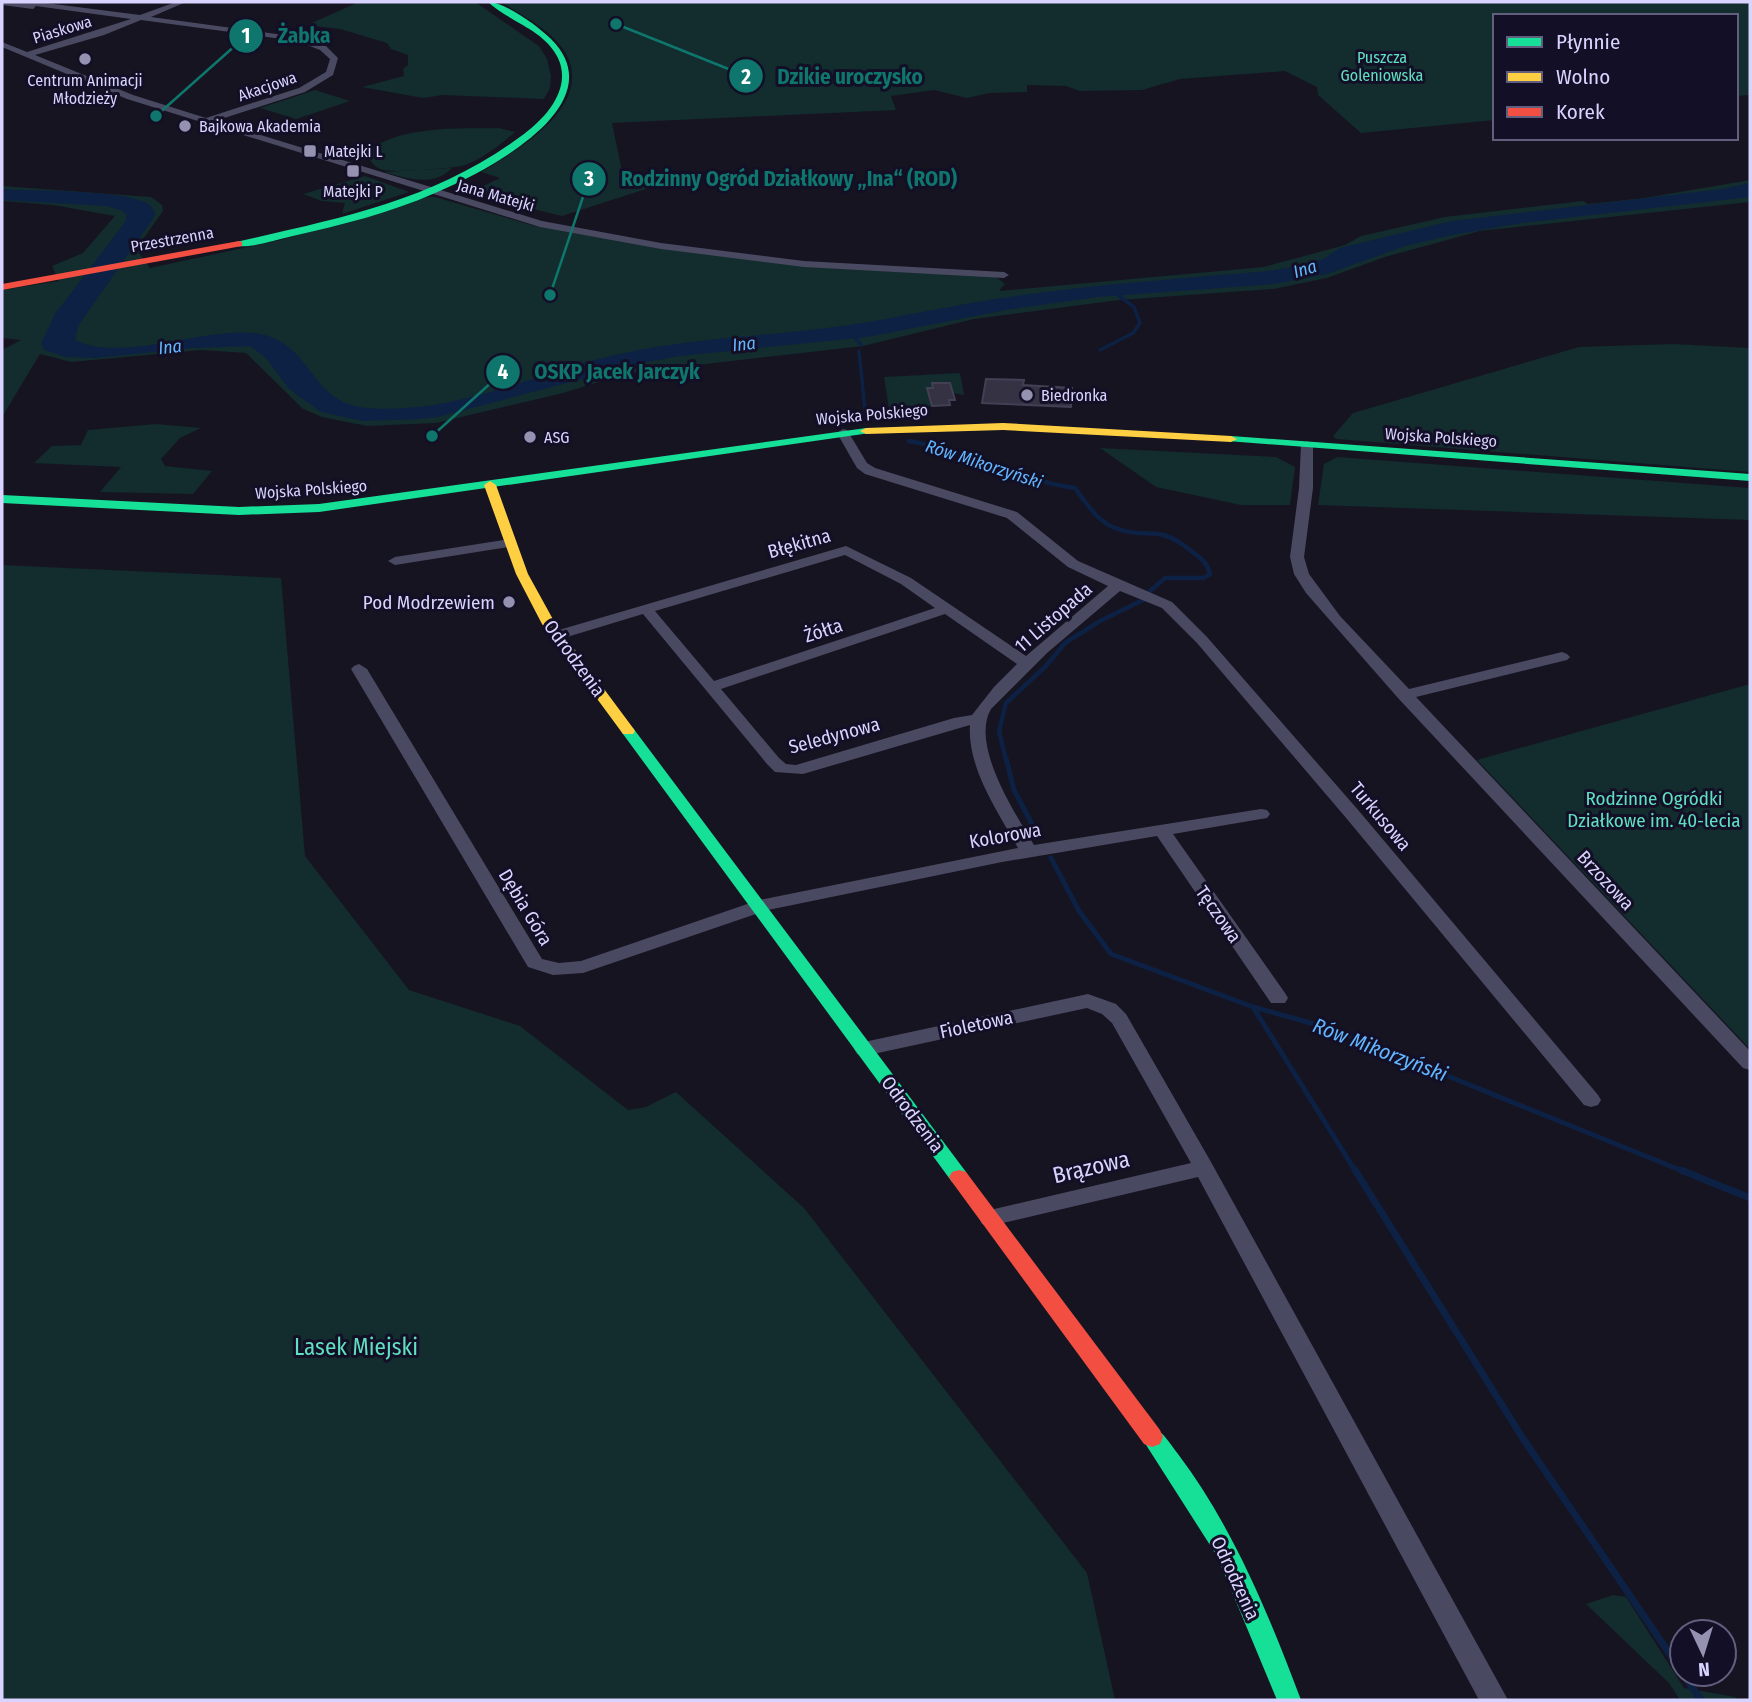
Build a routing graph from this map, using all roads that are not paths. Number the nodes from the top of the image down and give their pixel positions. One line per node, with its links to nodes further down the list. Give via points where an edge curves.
1 (23, 2): 5 (street)
2 (182, 2): 5 (street, Piaskowa)
3 (491, 2): 9 (street, Przestrzenna, via 540,33 556,50 566,77 559,102 540,126 513,147)
4 (2, 3): 5 (street)
5 (136, 18): 7 (street, Piaskowa); 8 (street, Akacjowa, via 307,41 329,52 335,63 327,77 314,84)
6 (2, 44): 7 (street, Jana Matejki)
7 (28, 54): 8 (street, Jana Matejki, via 130,97)
8 (208, 120): 9 (street, Jana Matejki)
9 (428, 191): 10 (street, Jana Matejki, via 540,224 661,246 804,264); 11 (street, Przestrzenna, via 257,241)
10 (1004, 275)
11 (2, 287)
12 (843, 433): 13 (street, Wojska Polskiego, via 966,425); 15 (street, Wojska Polskiego); 19 (street, 11 Listopada, via 870,471 1012,515 1073,564)
13 (1307, 445): 14 (street, Wojska Polskiego); 27 (street, Brzozowa, via 1298,568 1335,619)
14 (1750, 478)
15 (490, 485): 16 (street, Wojska Polskiego, via 320,509 267,511); 17 (street, Odrodzenia)
16 (2, 499)
17 (510, 543): 18 (street); 22 (street, Odrodzenia)
18 (395, 561)
19 (1118, 585): 24 (street, 11 Listopada); 36 (street, Turkusowa, via 1167,605 1202,640)
20 (646, 609): 21 (street, Błękitna, via 846,550 896,574); 22 (street, Błękitna); 26 (street, Seledynowa)
21 (946, 609): 24 (street, Błękitna); 26 (street, Żółta)
22 (557, 635): 32 (street, Odrodzenia)
23 (1562, 657): 27 (street)
24 (1027, 664): 28 (street, 11 Listopada)
25 (359, 670): 32 (street, Dębia Góra, via 535,962 546,969 583,967)
26 (712, 687): 28 (street, Seledynowa, via 787,771)
27 (1404, 695): 35 (street, Brzozowa)
28 (978, 719): 31 (street, via 993,788)
29 (1261, 814): 30 (street, Kolorowa)
30 (1161, 829): 31 (street, Kolorowa); 33 (street, Tęczowa)
31 (1029, 851): 32 (street, Kolorowa)
32 (760, 907): 34 (street, Odrodzenia)
33 (1278, 998)
34 (864, 1049): 37 (street, Fioletowa, via 1088,1001 1109,1009 1119,1019); 38 (street, Odrodzenia)
35 (1750, 1063)
36 (1591, 1100)
37 (1204, 1168): 38 (street, Brązowa); 40 (street)
38 (990, 1219): 39 (street, Odrodzenia, via 1178,1472 1226,1550)
39 (1289, 1700)
40 (1494, 1700)

